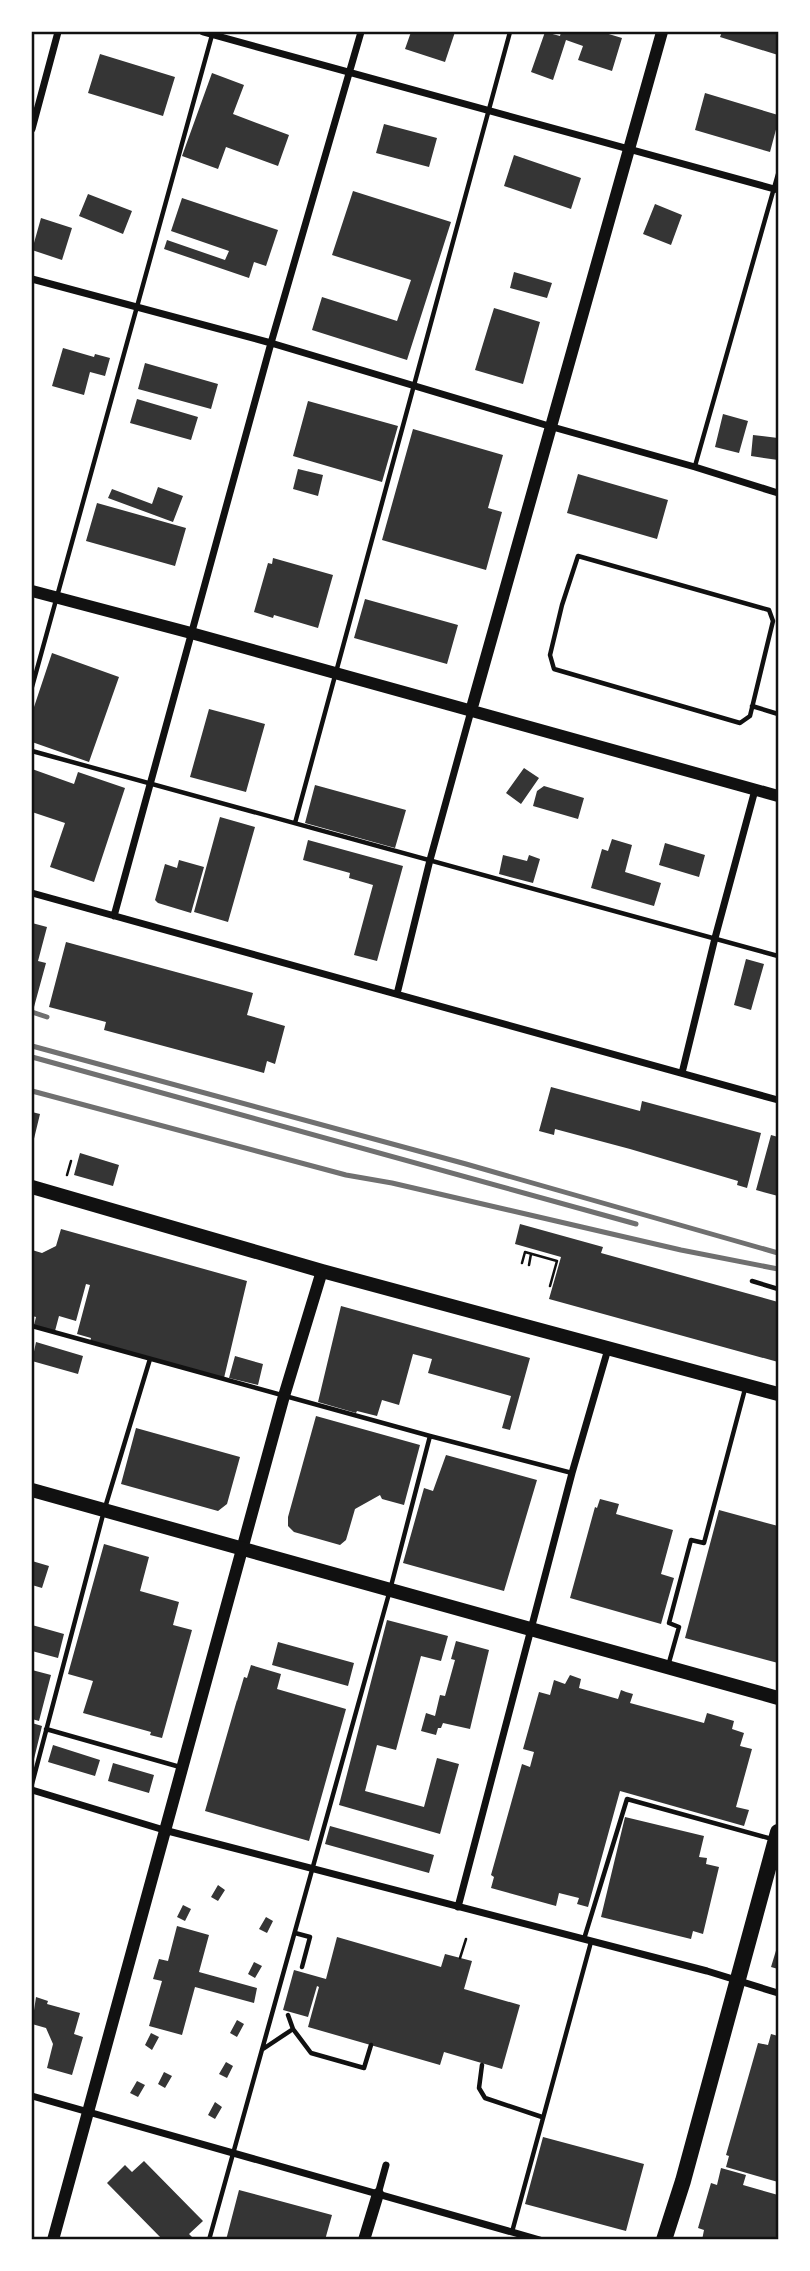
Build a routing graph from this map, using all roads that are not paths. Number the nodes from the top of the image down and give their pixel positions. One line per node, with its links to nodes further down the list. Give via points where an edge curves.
1 (58, 32): 9 (street)
2 (203, 32): 6 (street)
3 (361, 32): 7 (street)
4 (510, 32): 8 (lane)
5 (662, 32): 10 (street)
6 (212, 34): 7 (street); 14 (lane)
7 (351, 71): 8 (street); 15 (street)
8 (488, 111): 10 (street); 16 (lane)
9 (32, 129)
10 (628, 149): 12 (street); 17 (street)
11 (779, 174): 12 (lane)
12 (777, 189): 18 (lane)
13 (32, 279): 14 (street)
14 (137, 307): 15 (street); 21 (lane)
15 (271, 343): 16 (street); 22 (street)
16 (414, 386): 17 (street); 23 (lane)
17 (550, 426): 18 (street); 26 (street)
18 (695, 467): 19 (street)
19 (779, 494)
20 (32, 591): 21 (street)
21 (56, 598): 22 (street); 24 (lane)
22 (191, 633): 23 (street); 29 (street)
23 (335, 673): 26 (street); 32 (lane)
24 (32, 687)
25 (752, 706): 25 (lane, via 773,621 769,610 578,556 550,655 554,669 740,723 750,716); 27 (lane)
26 (471, 711): 30 (street); 33 (street)
27 (779, 714)
28 (32, 751): 29 (lane)
29 (149, 783): 32 (lane); 35 (street)
30 (755, 790): 31 (street); 36 (street)
31 (779, 796)
32 (295, 823): 33 (lane)
33 (430, 860): 36 (lane); 38 (street)
34 (32, 893): 35 (street)
35 (114, 916): 38 (street)
36 (715, 938): 37 (lane); 39 (street)
37 (779, 956)
38 (397, 994): 39 (street)
39 (682, 1073): 40 (street)
40 (779, 1100)
41 (32, 1186): 42 (main road)
42 (322, 1271): 46 (main road); 50 (street)
43 (752, 1281): 44 (lane)
44 (779, 1289)
45 (32, 1326): 47 (lane)
46 (608, 1349): 48 (main road); 52 (street)
47 (150, 1359): 50 (lane); 54 (lane)
48 (746, 1386): 49 (main road); 58 (lane, via 704,1543 691,1540 669,1623 679,1627)
49 (779, 1394)
50 (284, 1396): 51 (lane); 55 (street)
51 (430, 1436): 52 (lane); 56 (lane)
52 (572, 1472): 57 (street)
53 (32, 1490): 54 (main road)
54 (104, 1511): 55 (main road); 60 (lane)
55 (243, 1549): 56 (main road); 61 (street)
56 (390, 1590): 57 (main road); 66 (lane)
57 (532, 1629): 58 (main road); 67 (street)
58 (668, 1667): 59 (main road)
59 (779, 1698)
60 (46, 1729): 61 (lane); 62 (lane)
61 (181, 1767): 64 (street)
62 (32, 1784)
63 (32, 1790): 64 (street)
64 (164, 1830): 66 (street); 79 (street)
65 (777, 1836): 69 (lane, via 627,1799); 71 (main road)
66 (312, 1869): 67 (street); 68 (lane)
67 (458, 1907): 69 (street)
68 (295, 1933): 70 (lane, via 310,1937); 76 (lane)
69 (588, 1940): 71 (street); 80 (lane)
70 (302, 1967)
71 (738, 1982): 72 (street); 89 (main road)
72 (779, 1993)
73 (288, 2015): 74 (lane)
74 (293, 2029): 75 (lane, via 311,2053 364,2068); 76 (lane)
75 (371, 2045)
76 (263, 2049): 81 (lane)
77 (482, 2065): 80 (lane, via 479,2088 485,2098)
78 (32, 2096): 79 (street)
79 (86, 2112): 81 (street); 85 (street)
80 (542, 2117): 84 (lane)
81 (234, 2153): 83 (street); 86 (lane)
82 (386, 2165): 83 (street)
83 (378, 2194): 84 (street); 87 (street)
84 (514, 2235): 88 (street)
85 (52, 2239)
86 (209, 2239)
87 (364, 2239)
88 (540, 2239)
89 (664, 2239)

